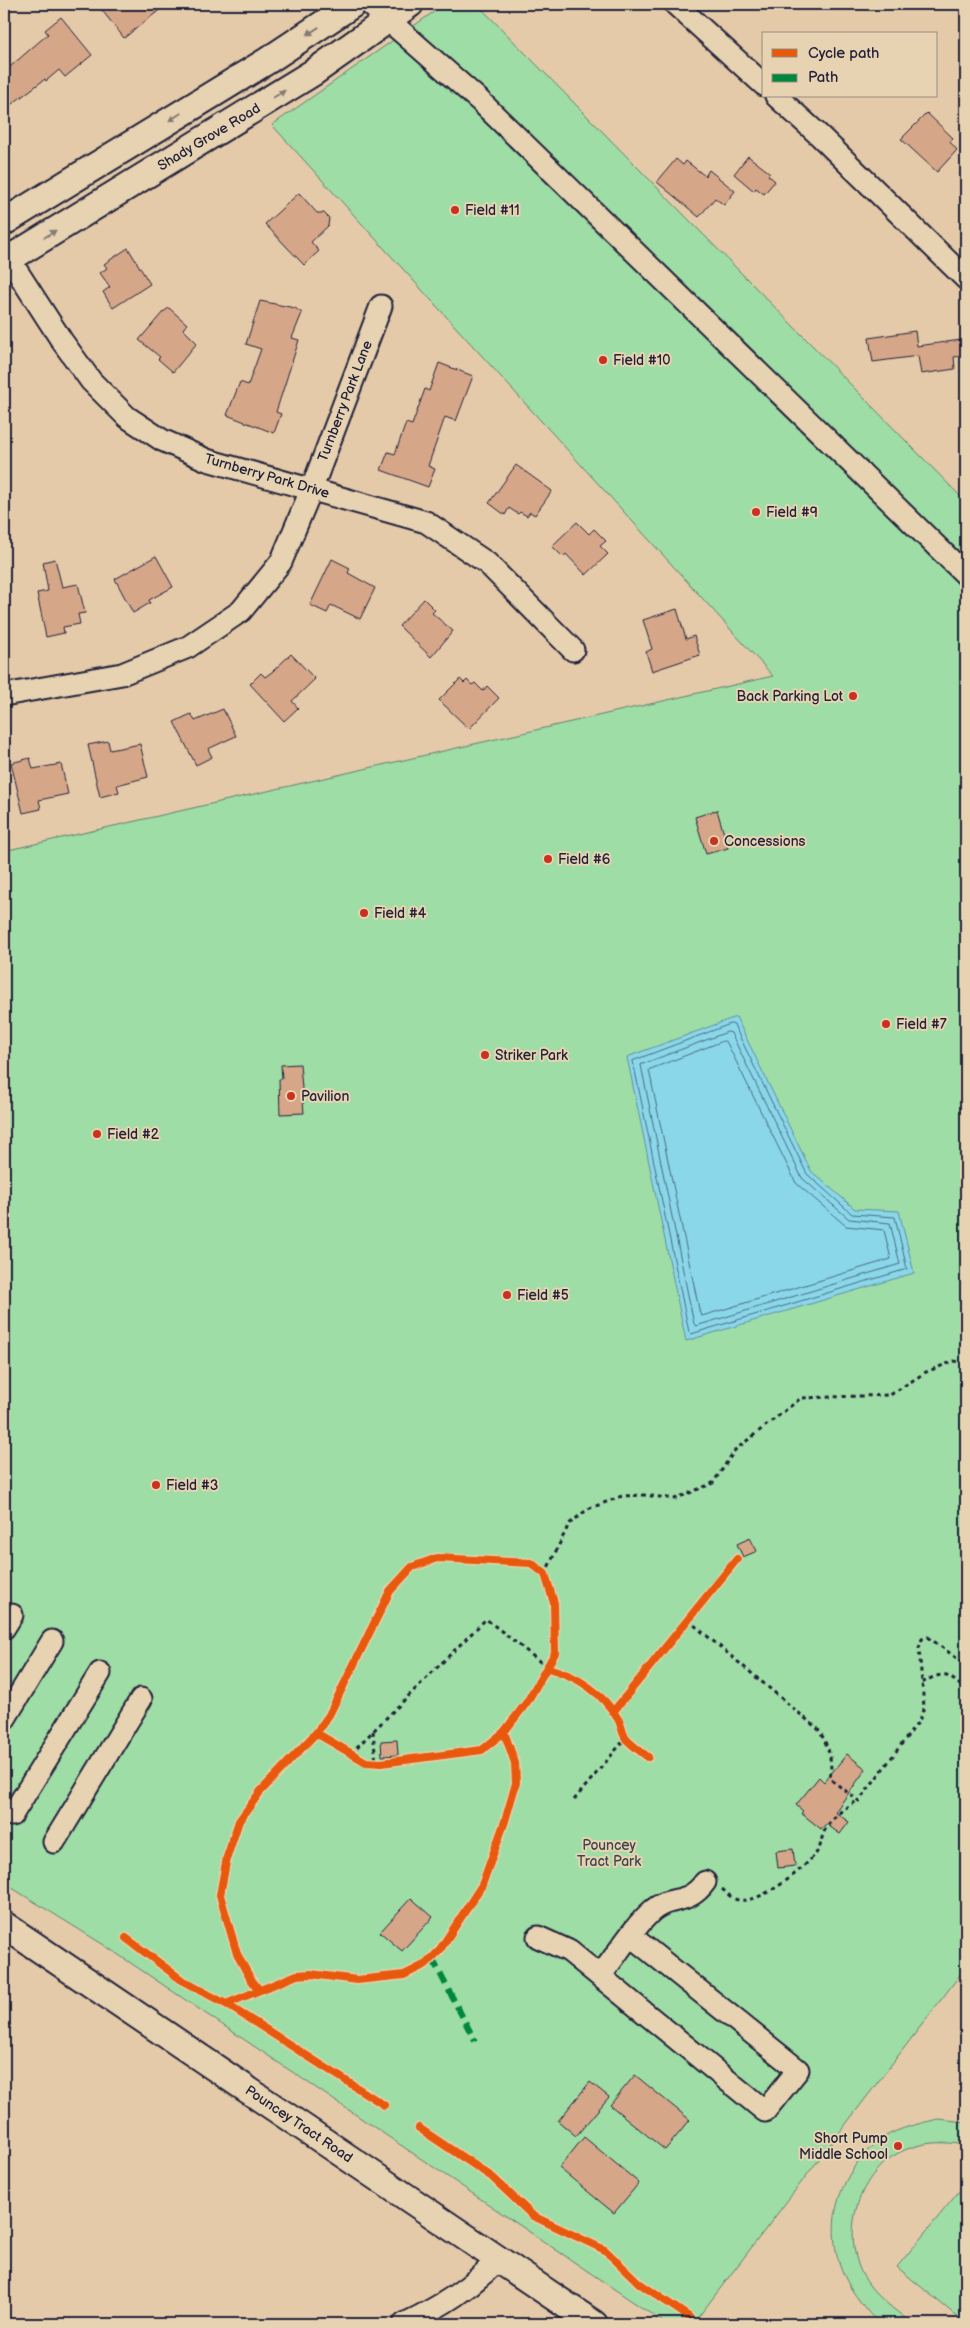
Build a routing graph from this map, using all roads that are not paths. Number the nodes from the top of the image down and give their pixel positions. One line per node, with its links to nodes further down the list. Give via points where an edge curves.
1 (353, 4): 7 (main road, one-way to 7, via 267,61)
2 (410, 4): 4 (main road, Shady Grove Road)
3 (674, 4): 5 (street)
4 (379, 12): 8 (main road, Shady Grove Road, one-way to 4, via 314,72); 12 (street, via 479,100)
5 (762, 83)
6 (778, 98): 9 (street)
7 (4, 222)
8 (5, 258): 11 (street, Turnberry Park Drive, via 91,381 127,417 162,440 207,460)
9 (966, 280)
10 (381, 306): 11 (street, Turnberry Park Lane)
11 (312, 488): 13 (street, Turnberry Park Drive, via 426,522 488,563); 14 (street, Turnberry Park Lane, via 281,562 241,611 188,647 122,674)
12 (966, 576)
13 (572, 650)
14 (4, 694)
15 (52, 1641): 18 (street)
16 (100, 1673): 19 (street)
17 (141, 1700): 20 (street)
18 (4, 1720)
19 (12, 1815)
20 (54, 1842)
21 (710, 1883): 23 (street, via 692,1895 658,1906)
22 (4, 1925): 26 (main road, Pouncey Tract Road)
23 (631, 1936): 25 (street); 25 (street, via 798,2070 765,2110)
24 (538, 1937): 25 (street, via 561,1946)
25 (600, 1976)
26 (499, 2259): 27 (street, via 456,2297); 28 (main road, Pouncey Tract Road)
27 (404, 2324)
28 (594, 2324)

